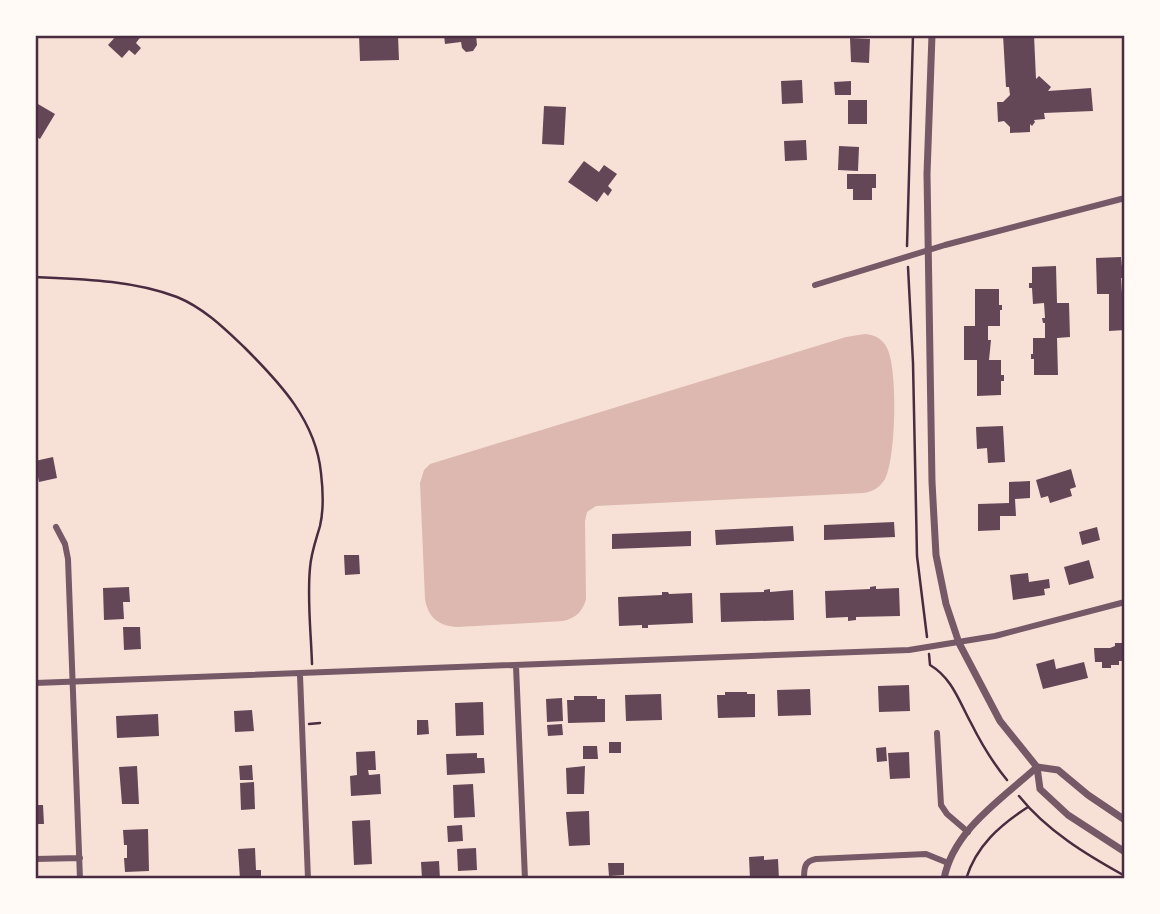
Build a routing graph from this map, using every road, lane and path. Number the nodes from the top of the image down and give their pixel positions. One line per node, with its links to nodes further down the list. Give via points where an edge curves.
1 (913, 35): 4 (path)
2 (932, 35): 5 (street)
3 (1125, 198): 5 (street)
4 (907, 246)
5 (928, 250): 8 (street); 12 (street, via 934,533 943,591)
6 (908, 274): 11 (path, via 917,556)
7 (35, 277): 15 (path, via 123,284 190,303 223,327 279,383 298,409 315,443 322,488 310,567)
8 (815, 285)
9 (56, 527): 17 (street, via 68,559)
10 (1125, 602): 12 (street)
11 (927, 630)
12 (959, 643): 14 (street, via 909,650); 20 (street, via 996,713)
13 (930, 665): 21 (path, via 951,684)
14 (516, 666): 15 (street); 31 (street)
15 (312, 674): 16 (street)
16 (300, 675): 17 (street); 30 (street)
17 (74, 682): 18 (street); 25 (street)
18 (35, 683)
19 (937, 733): 23 (street, via 940,802)
20 (1037, 768): 22 (street, via 1058,770); 23 (street); 24 (street, via 1040,789 1047,796)
21 (1000, 772)
22 (1125, 820)
23 (968, 832): 27 (street)
24 (1125, 852)
25 (80, 858): 26 (street); 29 (street)
26 (35, 859)
27 (948, 863): 32 (street, via 923,854 816,859 805,866); 33 (street)
28 (1125, 876): 34 (path, via 1075,846 1028,807 990,837)
29 (80, 879)
30 (308, 879)
31 (525, 879)
32 (804, 879)
33 (944, 879)
34 (966, 879)

